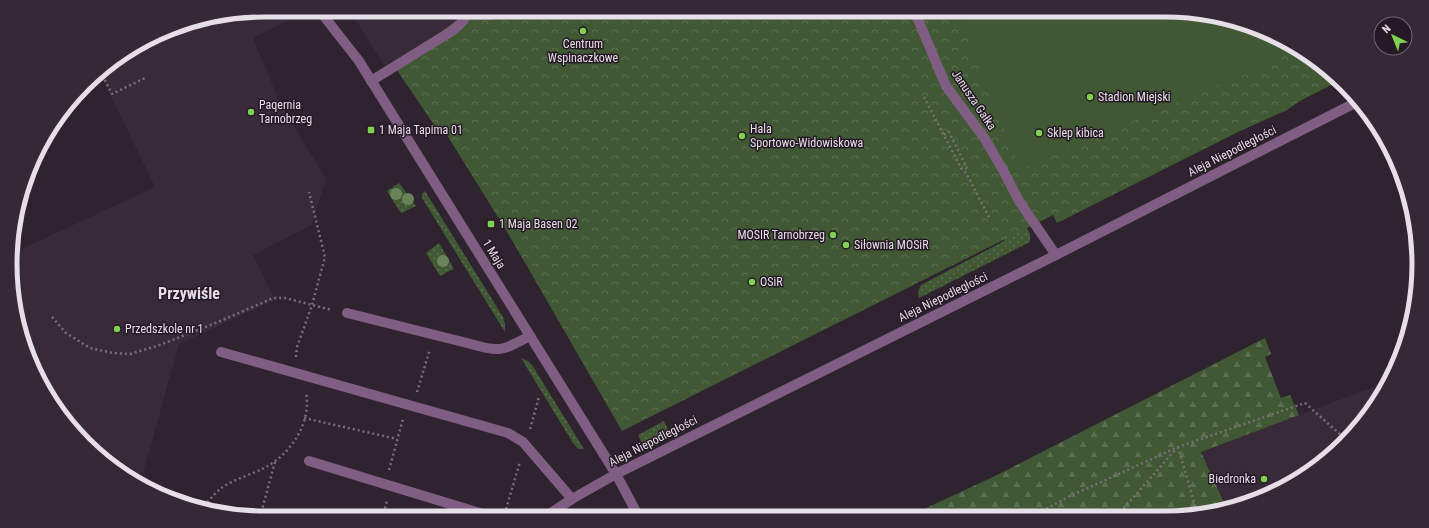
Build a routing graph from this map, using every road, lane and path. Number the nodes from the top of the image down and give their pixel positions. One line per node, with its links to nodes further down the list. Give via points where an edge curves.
1 (324, 17): 6 (street, 1 Maja, via 359,61)
2 (464, 17): 6 (street, via 462,23 452,30)
3 (917, 17): 13 (street, Janusza Gałka, via 946,86 985,139 1019,201)
4 (103, 77): 5 (path, via 112,94)
5 (145, 78)
6 (371, 81): 18 (street, 1 Maja)
7 (924, 97): 9 (path)
8 (1353, 104): 13 (street, Aleja Niepodległości)
9 (944, 135): 10 (path, via 960,168); 10 (path, via 949,132 966,166)
10 (966, 173): 12 (path)
11 (309, 192): 14 (path, via 325,257)
12 (990, 219)
13 (1056, 255): 28 (street, Aleja Niepodległości)
14 (312, 305): 15 (path); 16 (path, via 285,298 273,298 211,325 130,354 90,348 66,333); 20 (path, via 297,347 296,360)
15 (346, 313): 17 (street)
16 (52, 318)
17 (434, 335): 18 (street, via 489,350 508,347); 21 (path)
18 (530, 336): 28 (street, 1 Maja)
19 (221, 352): 20 (street)
20 (300, 374): 21 (street); 22 (path, via 307,398)
21 (410, 405): 24 (path); 30 (street, via 508,433 523,442)
22 (304, 418): 24 (path); 26 (path, via 299,434 284,454)
23 (1342, 436): 25 (path, via 1305,403)
24 (397, 439): 29 (path)
25 (1178, 447): 32 (path); 33 (path); 38 (path)
26 (275, 461): 31 (path, via 220,489); 34 (path)
27 (309, 461): 29 (street)
28 (616, 474): 30 (street, Aleja Niepodległości); 37 (street, 1 Maja)
29 (385, 484): 35 (street)
30 (572, 499): 36 (street, Aleja Niepodległości)
31 (206, 504)
32 (1196, 509)
33 (1042, 510)
34 (262, 511)
35 (471, 511)
36 (554, 511)
37 (636, 511)
38 (1121, 511)

